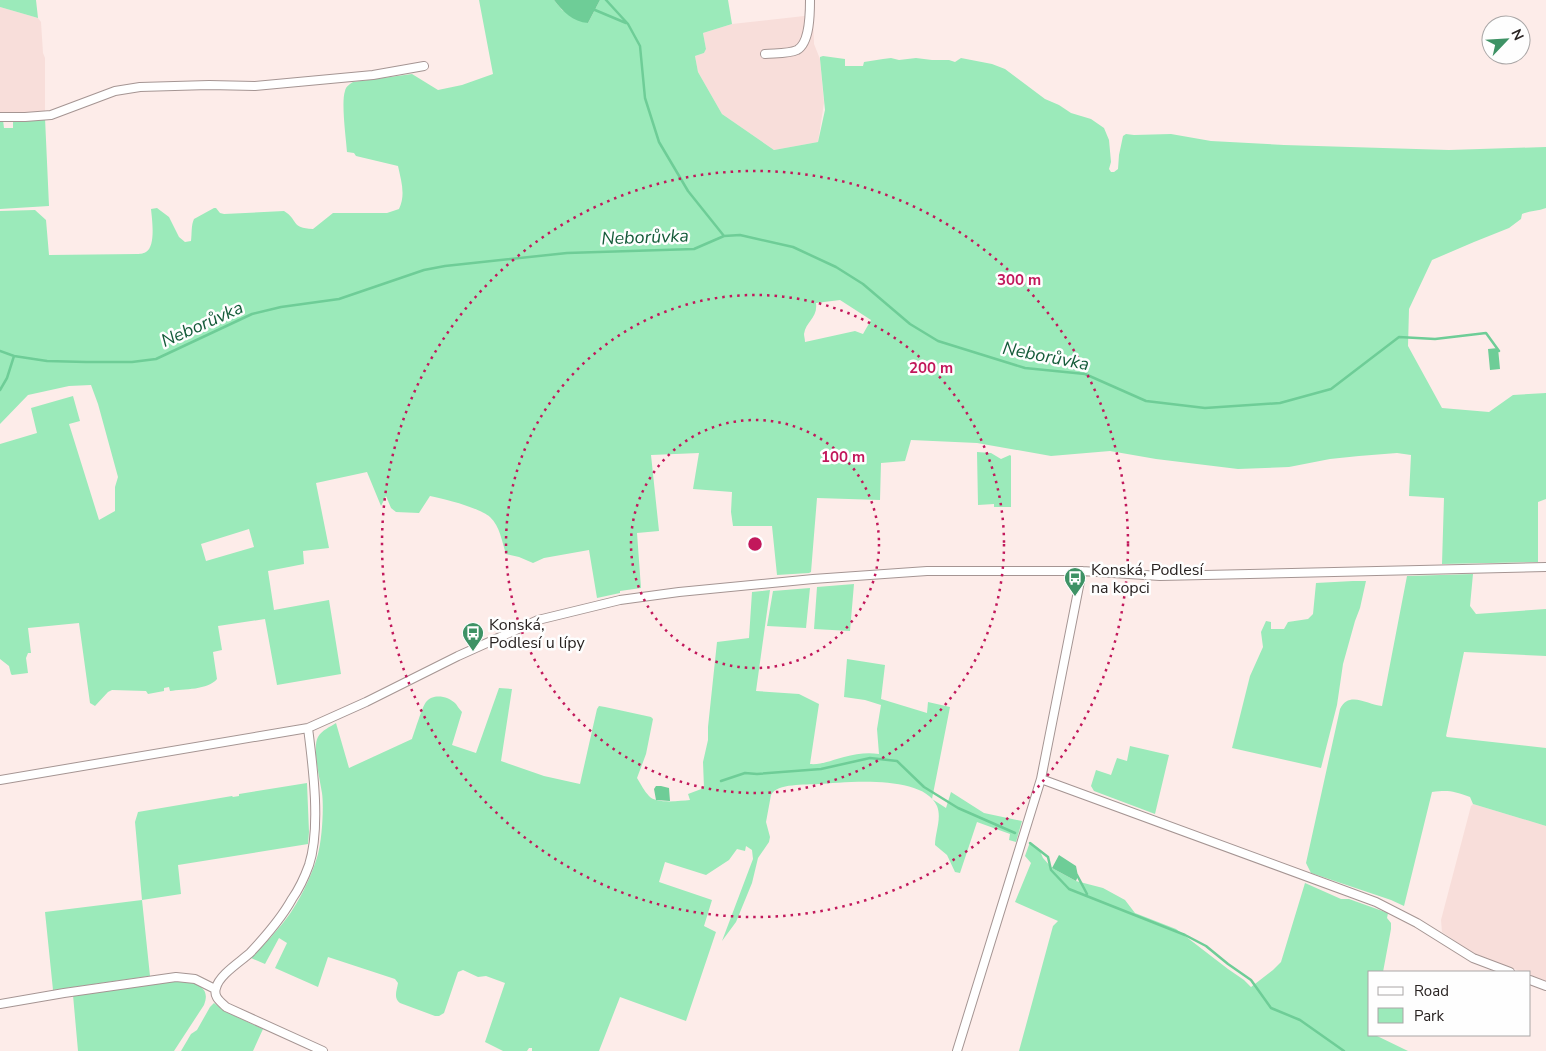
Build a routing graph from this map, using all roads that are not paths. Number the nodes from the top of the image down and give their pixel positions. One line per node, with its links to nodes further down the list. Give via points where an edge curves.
1 (810, 0): 2 (street, via 803,45 791,52)
2 (765, 54)
3 (424, 66): 4 (street, via 373,75 255,86 140,87 115,91 51,115)
4 (0, 117)
5 (1546, 567): 6 (street, via 1160,576)
6 (1082, 571): 7 (street, via 927,571 803,580 620,600 538,620); 8 (street)
7 (308, 728): 9 (street); 13 (street, via 315,801 315,828 309,865 293,899 278,920)
8 (1042, 779): 10 (street, via 1376,902 1473,958); 16 (street)
9 (0, 780)
10 (1507, 971)
11 (1531, 980): 12 (street)
12 (1546, 986)
13 (215, 989): 14 (street, via 195,980 176,977); 15 (street, via 217,998 226,1007)
14 (0, 1004)
15 (323, 1051)
16 (957, 1051)

